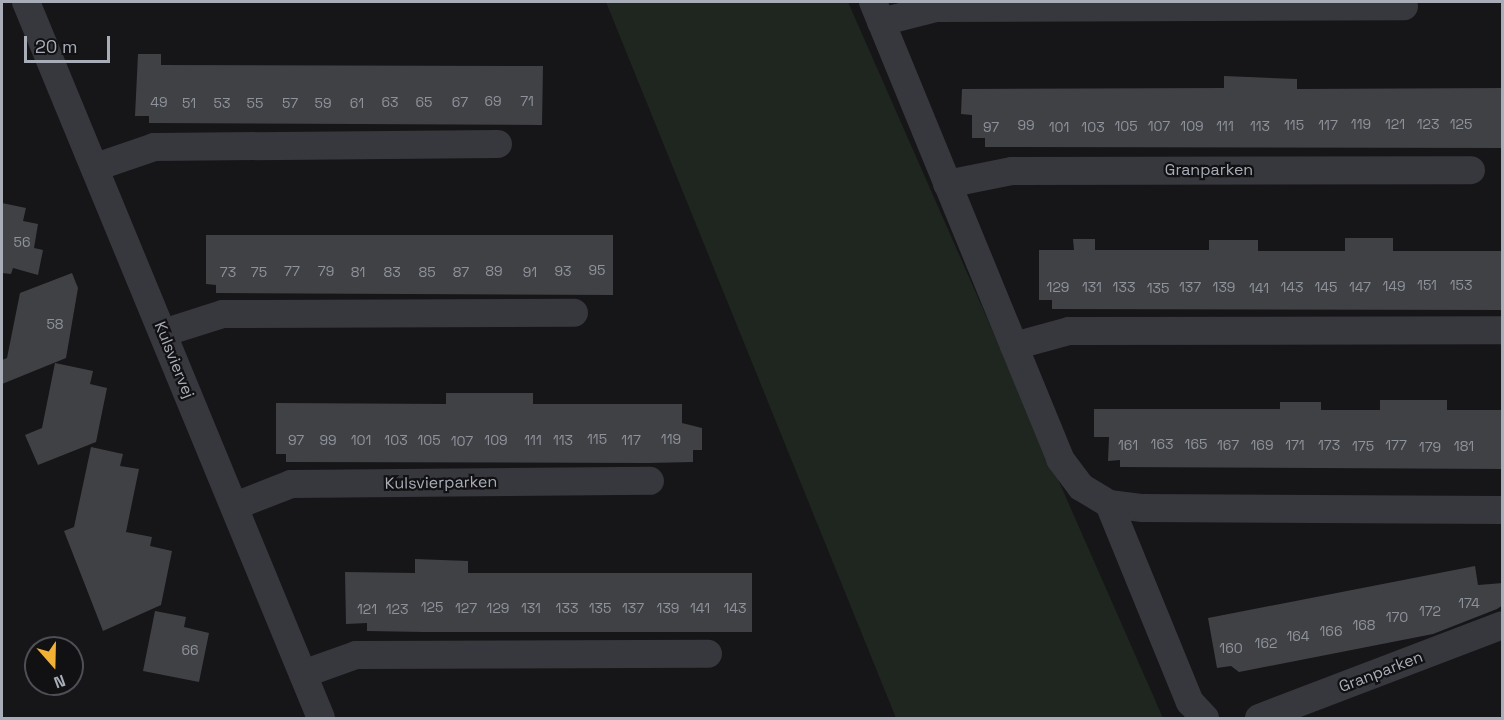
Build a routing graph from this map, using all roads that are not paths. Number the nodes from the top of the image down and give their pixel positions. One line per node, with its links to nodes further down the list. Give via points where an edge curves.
1 (26, 2): 5 (street, Kulsviervej)
2 (1404, 6): 3 (street, via 936,8)
3 (877, 12): 7 (street)
4 (498, 144): 5 (street, via 154,147)
5 (96, 167): 10 (street, Kulsviervej)
6 (1471, 170): 7 (street, Granparken, via 1012,171)
7 (947, 184): 11 (street)
8 (574, 314): 10 (street, via 223,314)
9 (1503, 330): 11 (street, via 1069,331)
10 (163, 333): 14 (street, Kulsviervej)
11 (1014, 346): 13 (street, via 1060,459 1081,487)
12 (650, 481): 14 (street, Kulsvierparken, via 291,484)
13 (1109, 504): 15 (street, via 1143,508); 20 (street, via 1190,702)
14 (235, 506): 18 (street, Kulsviervej)
15 (1503, 510)
16 (1503, 625): 21 (street, Granparken)
17 (708, 654): 18 (street, via 356,655)
18 (303, 674): 19 (street, Kulsviervej)
19 (321, 718)
20 (1205, 718)
21 (1259, 718)

